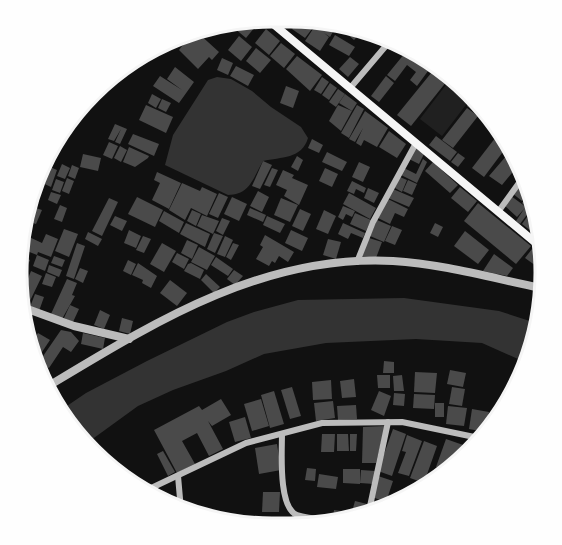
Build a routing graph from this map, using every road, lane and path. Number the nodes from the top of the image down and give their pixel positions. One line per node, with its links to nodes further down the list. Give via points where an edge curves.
1 (277, 27): 3 (main road)
2 (385, 47): 3 (street)
3 (351, 87): 4 (main road)
4 (416, 143): 6 (main road); 8 (street, via 373,222)
5 (518, 185): 6 (street)
6 (498, 212): 7 (main road)
7 (533, 240)
8 (357, 262): 9 (street, via 420,264); 11 (street, via 308,266 256,279 190,306)
9 (534, 286)
10 (30, 310): 11 (street, via 74,326)
11 (129, 339): 12 (street)
12 (53, 383)
13 (388, 422): 14 (street, via 322,423); 15 (street); 19 (street)
14 (282, 434): 16 (street, via 246,443); 20 (street, via 284,497 297,515)
15 (472, 436)
16 (177, 476): 17 (street); 18 (street)
17 (153, 487)
18 (180, 499)
19 (370, 504)
20 (310, 517)

